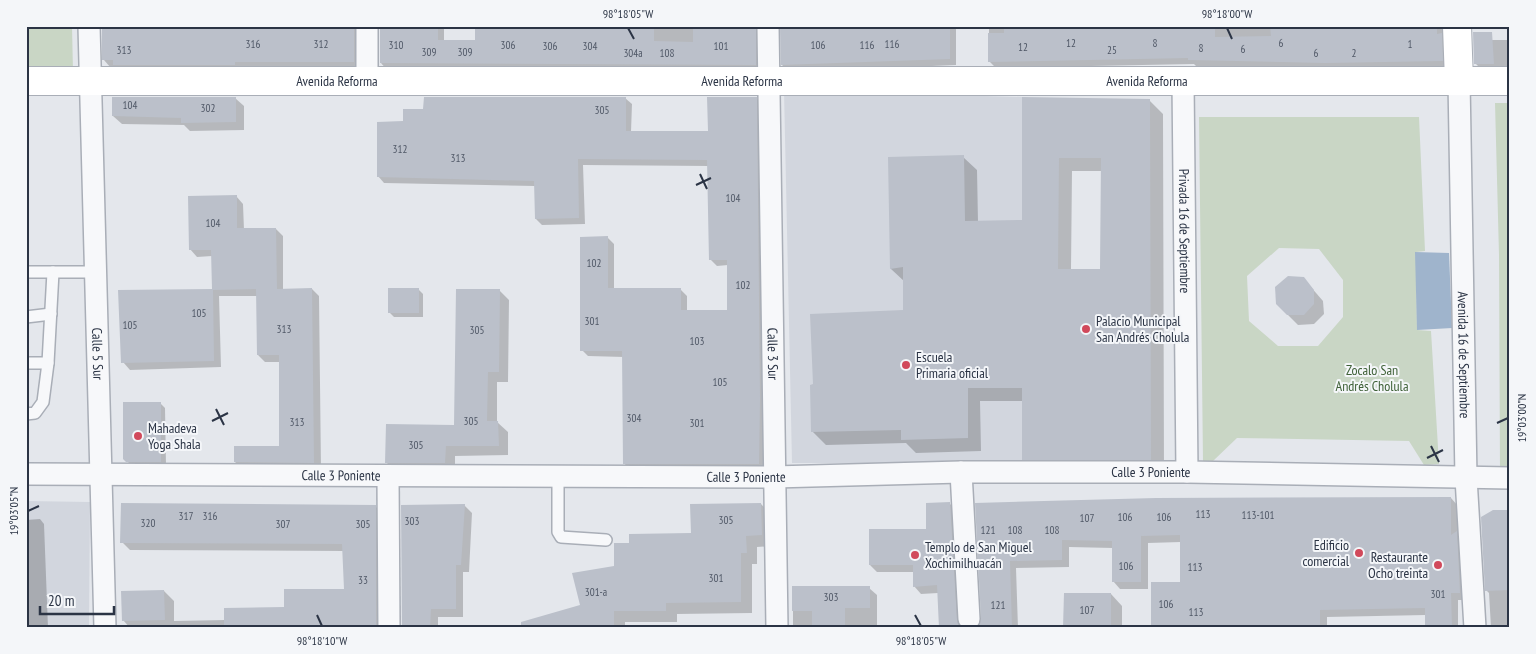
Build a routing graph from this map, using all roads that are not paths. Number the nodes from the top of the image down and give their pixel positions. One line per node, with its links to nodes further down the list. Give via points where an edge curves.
1 (89, 26): 5 (street, Calle 5 Sur)
2 (367, 26): 6 (street)
3 (768, 26): 7 (street, Calle 3 Sur)
4 (1457, 26): 10 (street)
5 (90, 80): 6 (street, Avenida Reforma); 8 (street, Avenida Reforma); 14 (street, Calle 5 Sur)
6 (367, 80): 7 (street, Avenida Reforma)
7 (769, 80): 9 (street, Avenida Reforma); 26 (street, Calle 3 Sur)
8 (26, 81)
9 (1183, 81): 10 (street, Avenida Reforma); 21 (street, Privada 16 de Septiembre)
10 (1459, 81): 11 (street, Avenida Reforma); 27 (street, Avenida 16 de Septiembre)
11 (1510, 81)
12 (26, 272): 13 (lane)
13 (53, 272): 14 (lane); 15 (lane)
14 (96, 272): 23 (street, Calle 5 Sur)
15 (51, 314): 16 (lane); 18 (lane)
16 (26, 317)
17 (26, 363): 18 (lane)
18 (48, 363): 19 (lane, via 43,402 35,413)
19 (26, 414)
20 (961, 472): 21 (street, Calle 3 Poniente); 26 (street, Calle 3 Poniente); 30 (street)
21 (1187, 472): 27 (street, Calle 3 Poniente)
22 (26, 474): 23 (street, Calle 3 Poniente)
23 (102, 474): 24 (street, Calle 3 Poniente); 31 (street, Calle 5 Sur)
24 (388, 476): 25 (street, Calle 3 Poniente); 32 (street)
25 (558, 476): 26 (street, Calle 3 Poniente); 29 (lane, via 558,532 561,538)
26 (774, 477): 33 (street, Calle 3 Sur)
27 (1466, 478): 28 (street, Calle 3 Poniente); 34 (street, Avenida 16 de Septiembre)
28 (1510, 478)
29 (606, 540)
30 (969, 619)
31 (106, 628)
32 (389, 628)
33 (777, 628)
34 (1475, 628)

